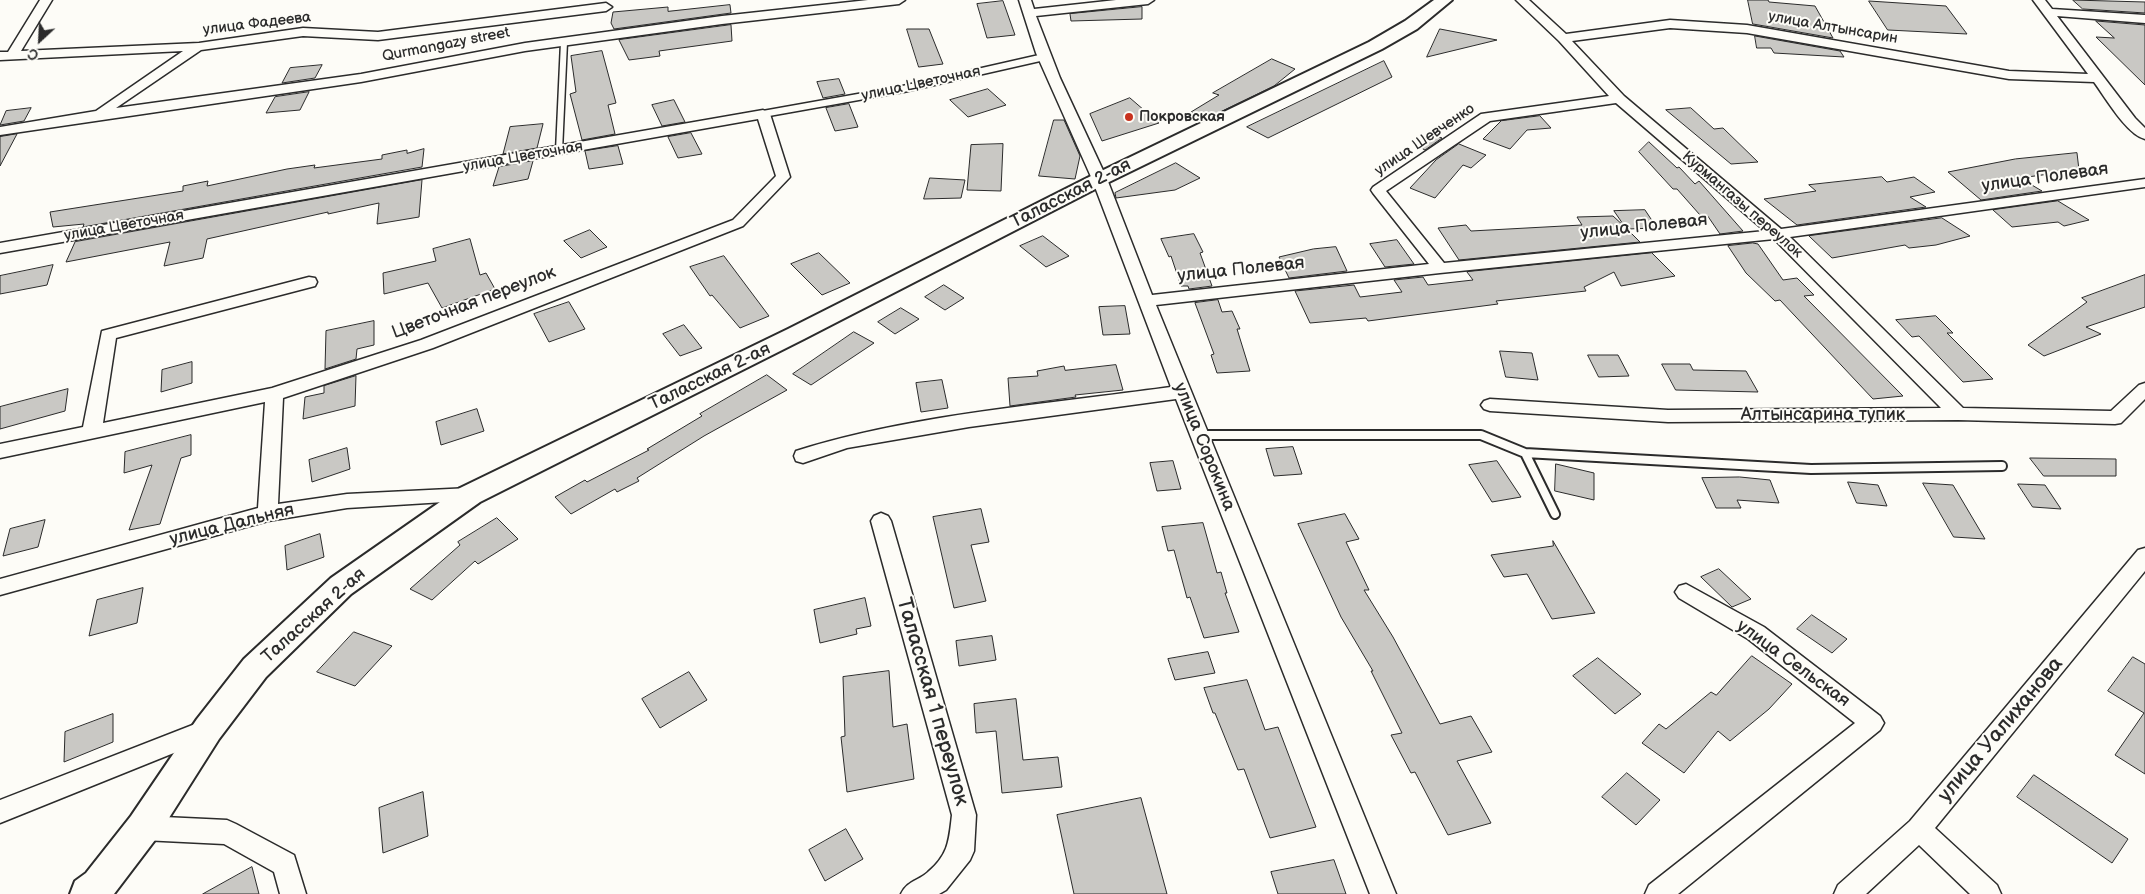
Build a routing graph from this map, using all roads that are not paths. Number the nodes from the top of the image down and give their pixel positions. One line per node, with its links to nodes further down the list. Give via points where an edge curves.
1 (46, 0): 14 (street)
2 (899, 0): 12 (street, Qurmangazy street)
3 (1148, 0): 7 (street)
4 (1444, 0): 24 (street, Таласская 2-ая, via 1407,29 1379,45)
5 (1522, 0): 11 (street, Курмангазы переулок)
6 (2039, 0): 9 (street)
7 (1027, 6): 16 (street, улица Сорокина)
8 (606, 7): 13 (street, улица Фадеева, via 378,36 302,32)
9 (2049, 12): 10 (street); 17 (street)
10 (2145, 19)
11 (1563, 38): 17 (street, улица Алтынсарин, via 1670,24 1747,29 2009,75); 18 (street, Курмангазы переулок)
12 (564, 42): 20 (street, Qurmangazy street, via 361,78); 23 (lane)
13 (199, 47): 14 (street, улица Фадеева); 20 (street)
14 (14, 54): 15 (street, улица Фадеева)
15 (0, 56)
16 (1044, 58): 19 (lane, улица Цветочная, via 903,89); 24 (street, улица Сорокина)
17 (2098, 78): 22 (street, via 2130,121)
18 (1618, 99): 26 (street, Курмангазы переулок); 28 (street, улица Шевченко, via 1486,117 1378,190)
19 (763, 114): 23 (street, улица Цветочная); 33 (street, Цветочная переулок, via 783,177 738,223 427,344)
20 (98, 115): 21 (street, Qurmangazy street)
21 (0, 131)
22 (2145, 135)
23 (559, 151): 27 (street, улица Цветочная)
24 (1100, 179): 30 (street, улица Сорокина); 42 (street, Таласская 2-ая, via 805,330)
25 (2145, 183): 26 (street, улица Полевая)
26 (1778, 234): 28 (street, улица Полевая); 35 (street, Курмангазы переулок)
27 (0, 248)
28 (1440, 268): 30 (street, улица Полевая)
29 (309, 282): 36 (street, via 108,335)
30 (1146, 301): 32 (street, улица Сорокина)
31 (2145, 389): 35 (street, Алтынсарина тупик, via 2115,418)
32 (1182, 392): 37 (street, улица Сорокина); 40 (street, via 969,421 846,442)
33 (274, 394): 36 (street, Цветочная переулок); 43 (street)
34 (1490, 405): 35 (street, Алтынсарина тупик, via 1668,416)
35 (1958, 414)
36 (92, 431): 38 (street, Цветочная переулок)
37 (1200, 435): 39 (lane, via 1481,435); 56 (street, улица Сорокина)
38 (0, 451)
39 (1525, 453): 41 (lane, via 1811,470); 44 (lane)
40 (803, 456)
41 (2002, 466)
42 (470, 495): 43 (street, улица Дальняя, via 347,501); 49 (street, Таласская 2-ая, via 341,586 255,668)
43 (268, 513): 47 (street, улица Дальняя)
44 (1555, 514)
45 (881, 522): 55 (street, Таласская 1 переулок, via 964,815 961,851 937,881)
46 (2145, 556): 52 (street, улица Уалиханова)
47 (0, 587)
48 (1686, 592): 57 (street, улица Сельская, via 1756,633 1872,723)
49 (208, 729): 50 (street); 51 (street, Таласская 2-ая)
50 (0, 812)
51 (143, 828): 53 (street, Таласская 2-ая, via 99,885); 54 (street, via 227,832 285,864)
52 (1919, 829): 58 (street, улица Уалиханова); 59 (street)
53 (88, 894)
54 (293, 894)
55 (914, 894)
56 (1383, 894)
57 (1658, 894)
58 (1847, 894)
59 (1988, 894)

